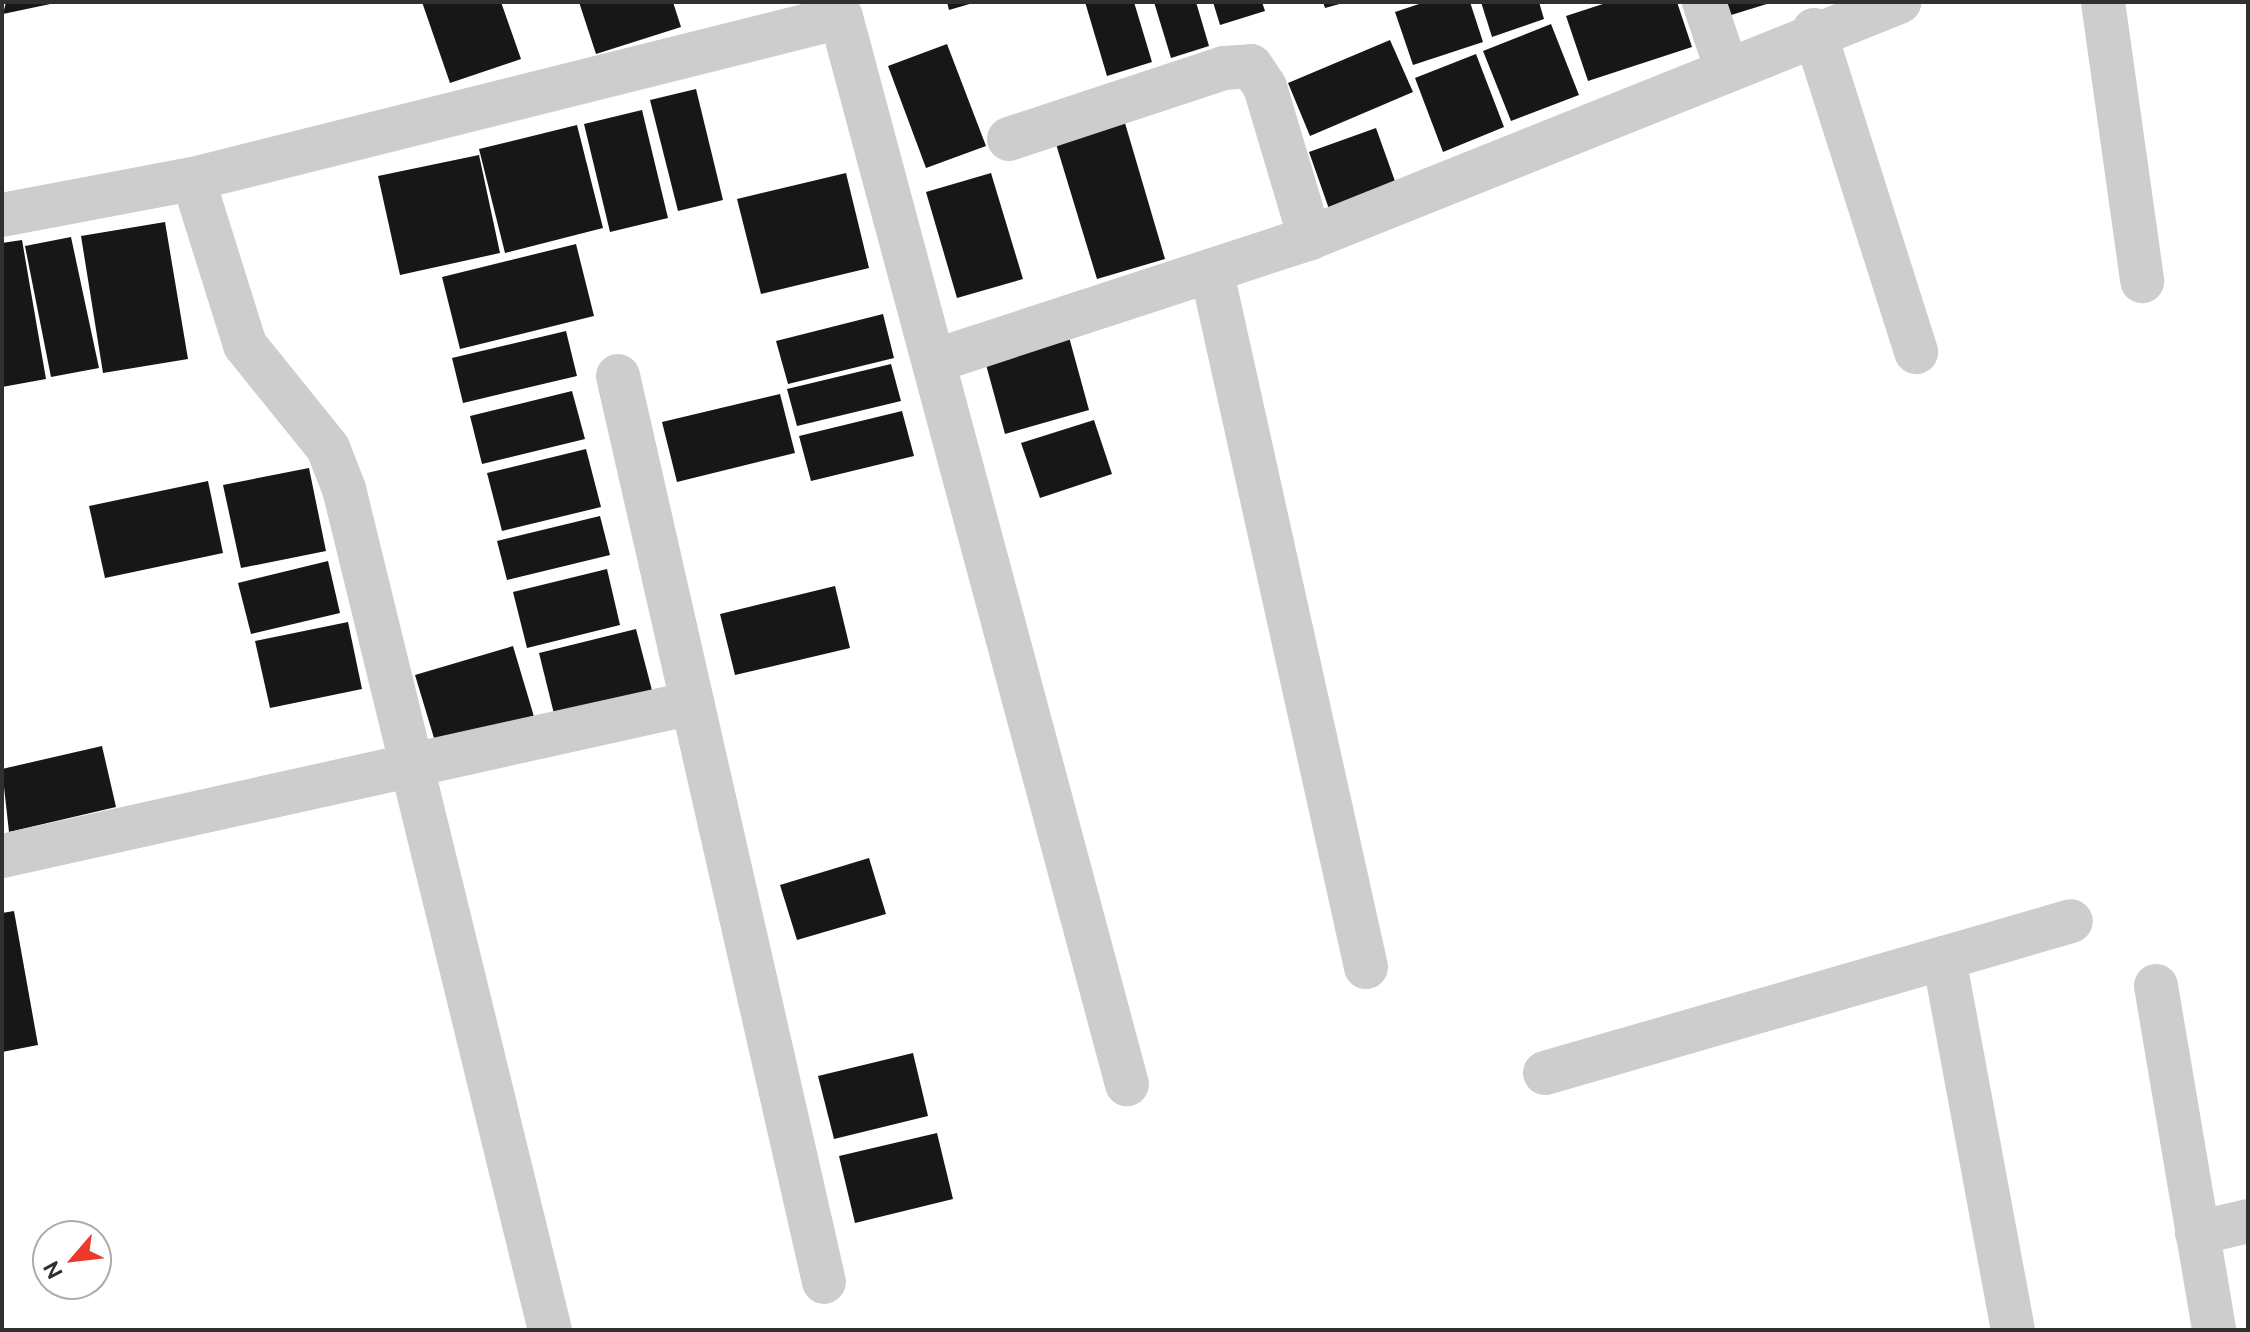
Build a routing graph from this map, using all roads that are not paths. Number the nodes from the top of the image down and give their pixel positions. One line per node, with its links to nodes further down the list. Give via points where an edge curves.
1 (1704, 2): 6 (street)
2 (1899, 2): 5 (street)
3 (2103, 2): 12 (street)
4 (802, 14): 8 (street); 14 (street, via 841,17)
5 (1814, 30): 6 (street); 13 (street)
6 (1726, 67): 10 (street)
7 (1009, 139): 10 (street, via 1224,68 1251,66)
8 (193, 179): 9 (street); 17 (street, via 245,345 328,448 344,489)
9 (2, 215)
10 (1310, 238): 11 (street)
11 (1212, 273): 14 (street); 21 (street)
12 (2142, 281)
13 (1916, 352)
14 (934, 361): 24 (street)
15 (618, 376): 16 (street)
16 (692, 703): 17 (street); 27 (street)
17 (411, 764): 18 (street); 28 (street)
18 (2, 856)
19 (2071, 921): 20 (street)
20 (1944, 958): 23 (street); 29 (street)
21 (1366, 967)
22 (2156, 986): 26 (street)
23 (1545, 1073)
24 (1127, 1084)
25 (2248, 1221): 26 (street)
26 (2197, 1233): 30 (street)
27 (824, 1282)
28 (550, 1330)
29 (2013, 1330)
30 (2214, 1330)

